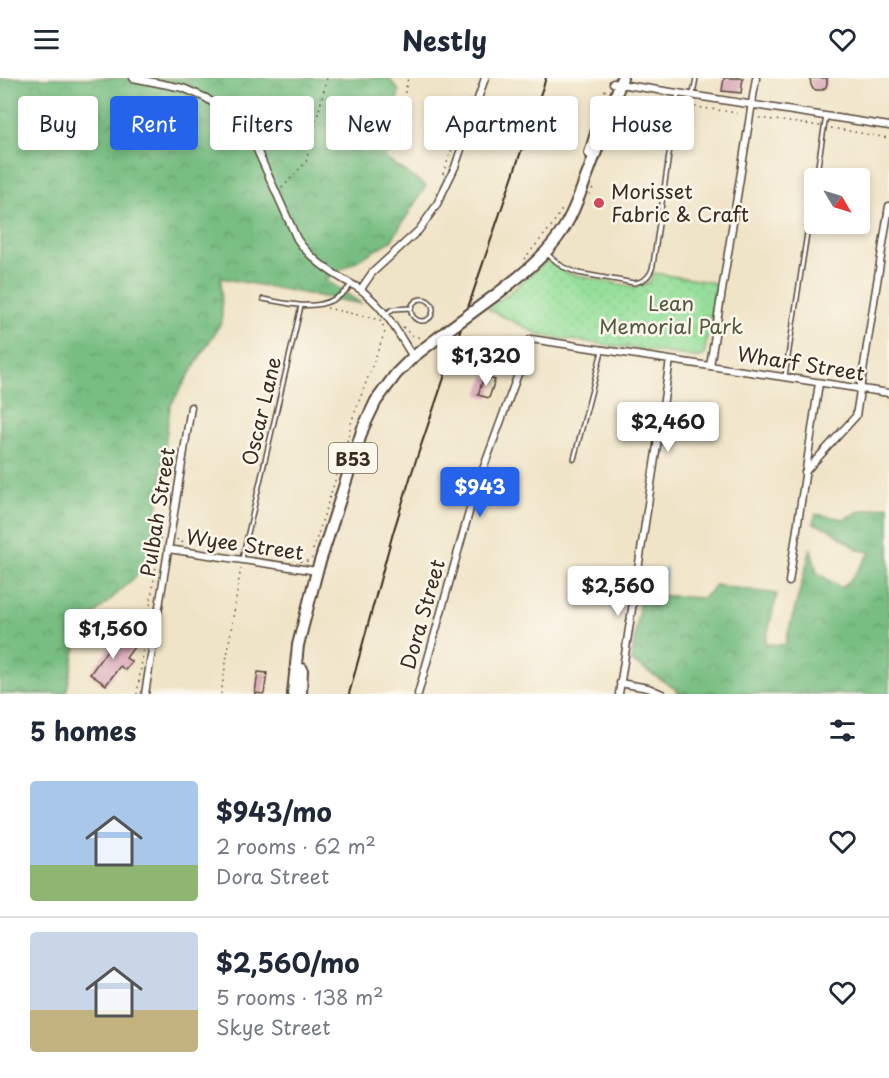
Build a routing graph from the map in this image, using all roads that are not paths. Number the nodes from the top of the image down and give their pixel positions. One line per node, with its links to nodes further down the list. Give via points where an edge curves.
1 (133, 78): 16 (street, via 183,88 226,112 257,150 305,252)
2 (485, 78): 17 (street, via 455,167 436,206 419,230 372,273)
3 (696, 78): 7 (lane)
4 (756, 78): 9 (street)
5 (619, 84): 6 (street); 15 (main road, B53, via 582,188 567,222)
6 (678, 93): 7 (street); 15 (lane, via 649,275 634,284 588,275 563,267)
7 (693, 96)
8 (694, 96): 9 (street)
9 (752, 105): 10 (street); 26 (street)
10 (826, 116): 11 (street); 12 (lane)
11 (889, 126)
12 (818, 168)
13 (889, 206): 29 (street)
14 (807, 234): 27 (lane)
15 (545, 252): 24 (main road, B53, bridge)
16 (352, 284): 17 (street); 19 (lane, via 328,302)
17 (361, 289): 21 (street)
18 (263, 299): 19 (lane)
19 (301, 306): 35 (lane, Oscar Lane)
20 (411, 309): 20 (lane, via 414,302 424,299 433,310 430,317 420,321); 21 (lane, via 393,309)
21 (386, 314): 24 (street)
22 (531, 339): 23 (street, Wharf Street); 42 (street, Dora Street, via 475,491)
23 (602, 350): 25 (street, Wharf Street); 32 (lane)
24 (413, 357): 36 (main road, B53, via 385,388 366,421)
25 (670, 360): 26 (street, Wharf Street); 38 (street)
26 (710, 366): 27 (street, Wharf Street)
27 (785, 377): 28 (street, Wharf Street)
28 (819, 382): 29 (street, Wharf Street); 33 (street)
29 (860, 389): 30 (street, Wharf Street); 33 (street, via 856,416)
30 (889, 393)
31 (191, 407): 34 (street, Pulbah Street)
32 (574, 459)
33 (805, 472): 37 (street)
34 (168, 549): 35 (street, Wyee Street); 39 (street, Pulbah Street)
35 (242, 560): 36 (street, Wyee Street)
36 (317, 571): 40 (main road, B53, via 298,645); 41 (main road, B53, via 303,655)
37 (789, 582)
38 (620, 683): 43 (street); 44 (street)
39 (145, 694)
40 (293, 694)
41 (301, 694)
42 (418, 694)
43 (618, 694)
44 (662, 694)

